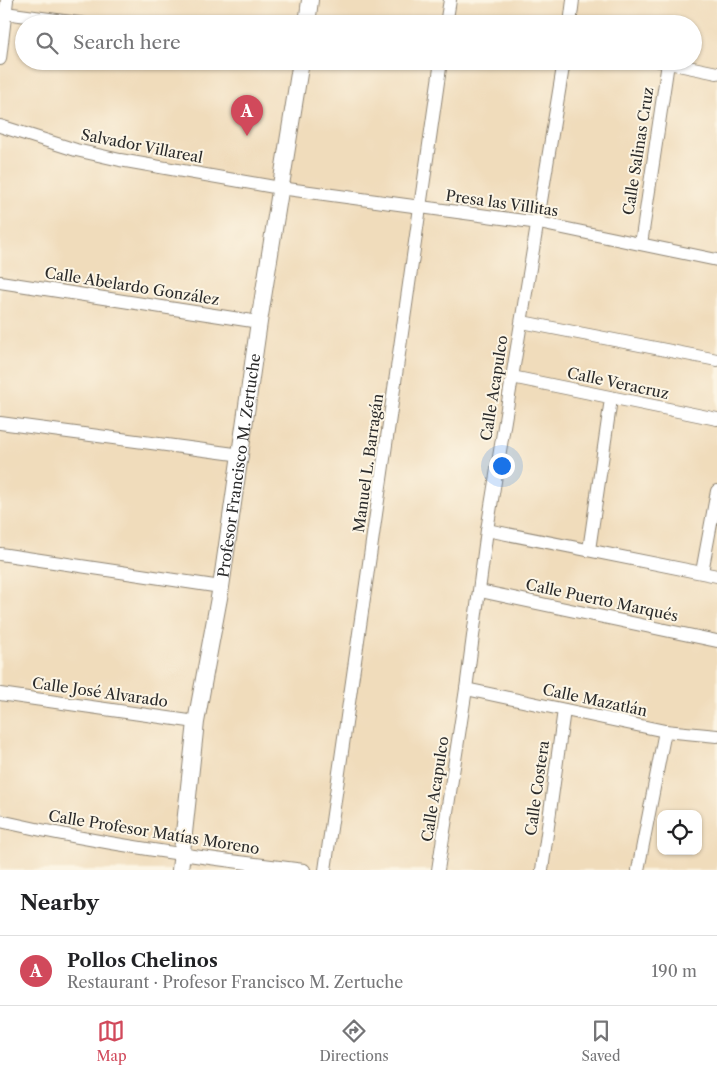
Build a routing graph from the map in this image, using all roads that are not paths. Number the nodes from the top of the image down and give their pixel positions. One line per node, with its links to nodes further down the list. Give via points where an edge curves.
1 (6, 0): 5 (street)
2 (310, 0): 7 (street)
3 (450, 0): 8 (street)
4 (573, 0): 9 (street)
5 (5, 13): 6 (street); 10 (street)
6 (20, 15)
7 (308, 15)
8 (448, 15)
9 (571, 15)
10 (0, 59)
11 (300, 70): 18 (street, Profesor Francisco M. Zertuche)
12 (440, 70): 19 (street, Manuel L. Barragán)
13 (563, 70): 20 (street, Calle Acapulco)
14 (663, 70): 21 (street, Calle Salinas Cruz)
15 (702, 70): 16 (street)
16 (717, 73)
17 (0, 126): 18 (street, Salvador Villareal, via 76,150)
18 (280, 188): 19 (street, Presa las Villitas); 24 (street, Profesor Francisco M. Zertuche)
19 (420, 208): 20 (street, Presa las Villitas); 50 (street, Manuel L. Barragán)
20 (539, 223): 21 (street, Presa las Villitas); 25 (street, Calle Acapulco)
21 (640, 244): 22 (street, Presa las Villitas)
22 (717, 260)
23 (0, 282): 24 (street, Calle Abelardo González)
24 (259, 322): 31 (street, Profesor Francisco M. Zertuche)
25 (522, 322): 26 (street); 27 (street, Calle Acapulco)
26 (717, 360)
27 (512, 377): 28 (street, Calle Veracruz); 33 (street, Calle Acapulco)
28 (611, 399): 29 (street, Calle Veracruz); 34 (street)
29 (717, 419)
30 (0, 423): 31 (street)
31 (242, 455): 38 (street, Profesor Francisco M. Zertuche)
32 (717, 491): 36 (street)
33 (487, 530): 34 (street); 39 (street, Calle Acapulco)
34 (588, 550): 36 (street)
35 (0, 554): 38 (street)
36 (702, 572): 37 (street)
37 (717, 576)
38 (221, 587): 44 (street, Profesor Francisco M. Zertuche)
39 (480, 591): 40 (street, Calle Puerto Marqués); 41 (street, Calle Acapulco)
40 (717, 641)
41 (466, 689): 43 (street, Calle Mazatlán); 51 (street, Calle Acapulco)
42 (0, 694): 44 (street, Calle José Alvarado)
43 (564, 710): 45 (street, Calle Mazatlán); 52 (street, Calle Costera)
44 (196, 722): 48 (street, Profesor Francisco M. Zertuche)
45 (665, 731): 46 (street, Calle Mazatlán); 53 (street)
46 (717, 736)
47 (0, 821): 48 (street, Calle Profesor Matías Moreno)
48 (181, 863): 49 (street, Calle Profesor Matías Moreno)
49 (304, 870)
50 (325, 870)
51 (438, 870)
52 (542, 870)
53 (638, 870)

